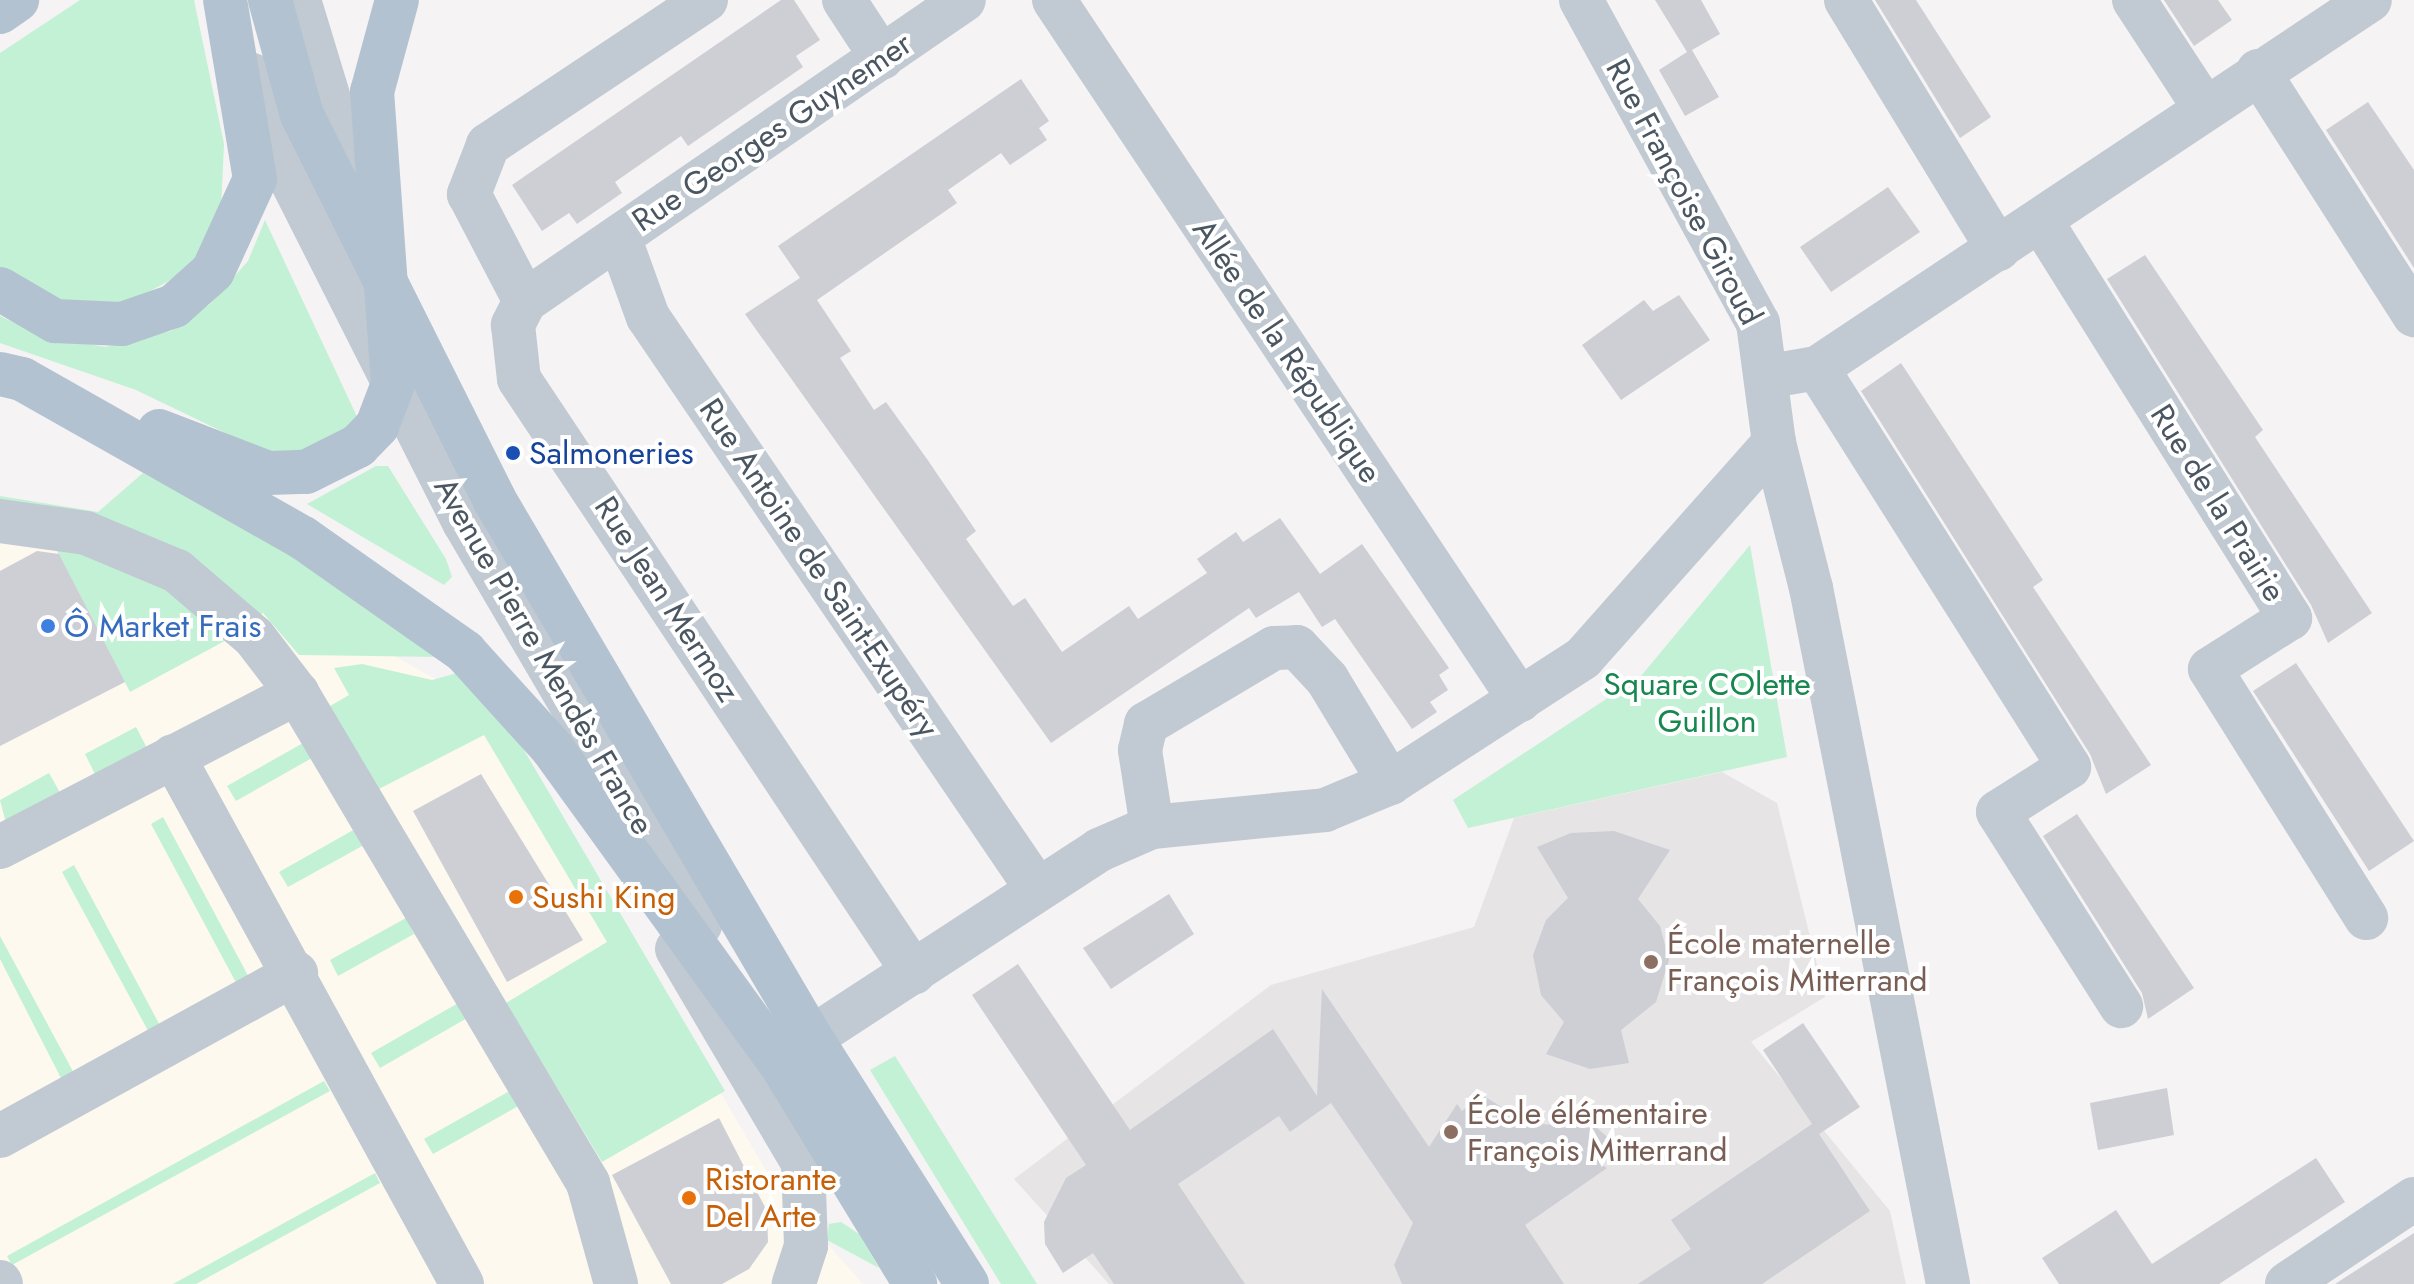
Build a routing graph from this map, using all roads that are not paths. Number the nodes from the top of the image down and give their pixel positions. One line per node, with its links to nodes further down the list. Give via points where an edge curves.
1 (17, 0): 14 (main road)
2 (227, 0): 22 (main road, via 255,179 213,271 174,306 122,324 55,321); 28 (street, Avenue Pierre Mendès France, via 273,144)
3 (270, 0): 21 (main road, via 302,115)
4 (299, 0): 21 (street, Avenue Pierre Mendès France)
5 (397, 0): 21 (main road, via 372,92)
6 (706, 0): 23 (street, via 488,145 473,167 469,194 478,222)
7 (844, 0): 15 (street)
8 (964, 0): 15 (street, Rue Georges Guynemer)
9 (1054, 0): 32 (street, Allée de la République)
10 (1581, 0): 26 (street, Rue Françoise Giroud, via 1758,323)
11 (1846, 0): 20 (street)
12 (2134, 0): 17 (street)
13 (2370, 0): 16 (street)
14 (0, 12)
15 (882, 58): 19 (street, Rue Georges Guynemer)
16 (2258, 71): 17 (street); 24 (street)
17 (2204, 107): 18 (street)
18 (2041, 221): 20 (street); 39 (street, Rue de la Prairie, via 2290,618 2210,669)
19 (619, 237): 23 (street, Rue Georges Guynemer); 38 (street, Rue Antoine de Saint-Exupéry, via 648,317)
20 (1998, 249): 25 (street)
21 (380, 266): 28 (main road); 43 (main road, Avenue Pierre Mendès France, via 494,499)
22 (0, 289)
23 (525, 301): 41 (street, Rue Jean Mermoz, via 513,325 519,379)
24 (2414, 315)
25 (1817, 368): 26 (street); 42 (street, via 2069,767 1998,812)
26 (1765, 376): 29 (street, Rue Françoise Giroud)
27 (11, 377): 28 (main road, via 268,473 306,472 358,446 377,426); 36 (main road, via 303,538 465,652 552,748)
28 (393, 384): 43 (street, Avenue Pierre Mendès France, via 464,522)
29 (1774, 443): 32 (street, via 1583,658); 52 (street, Rue Françoise Giroud, via 1811,588)
30 (0, 521): 31 (street, via 86,533 177,571 254,637)
31 (297, 693): 33 (street); 49 (street, via 588,1183)
32 (1520, 700): 34 (street)
33 (173, 756): 37 (street); 40 (street)
34 (1390, 783): 35 (street, via 1325,810); 35 (street, via 1327,679 1297,647 1274,648 1146,724 1140,750)
35 (1152, 827): 38 (street)
36 (610, 837): 43 (main road); 45 (street)
37 (0, 847)
38 (1037, 889): 41 (street)
39 (2366, 918)
40 (296, 973): 44 (street); 48 (street)
41 (914, 973): 43 (street)
42 (2121, 1006)
43 (798, 1053): 45 (street); 47 (main road, Avenue Pierre Mendès France); 51 (main road, Avenue Pierre Mendès France)
44 (0, 1136)
45 (803, 1163): 50 (street, via 806,1246)
46 (2414, 1199): 53 (street)
47 (957, 1271)
48 (462, 1284)
49 (616, 1284)
50 (794, 1284)
51 (915, 1284)
52 (1948, 1284)
53 (2287, 1284)

